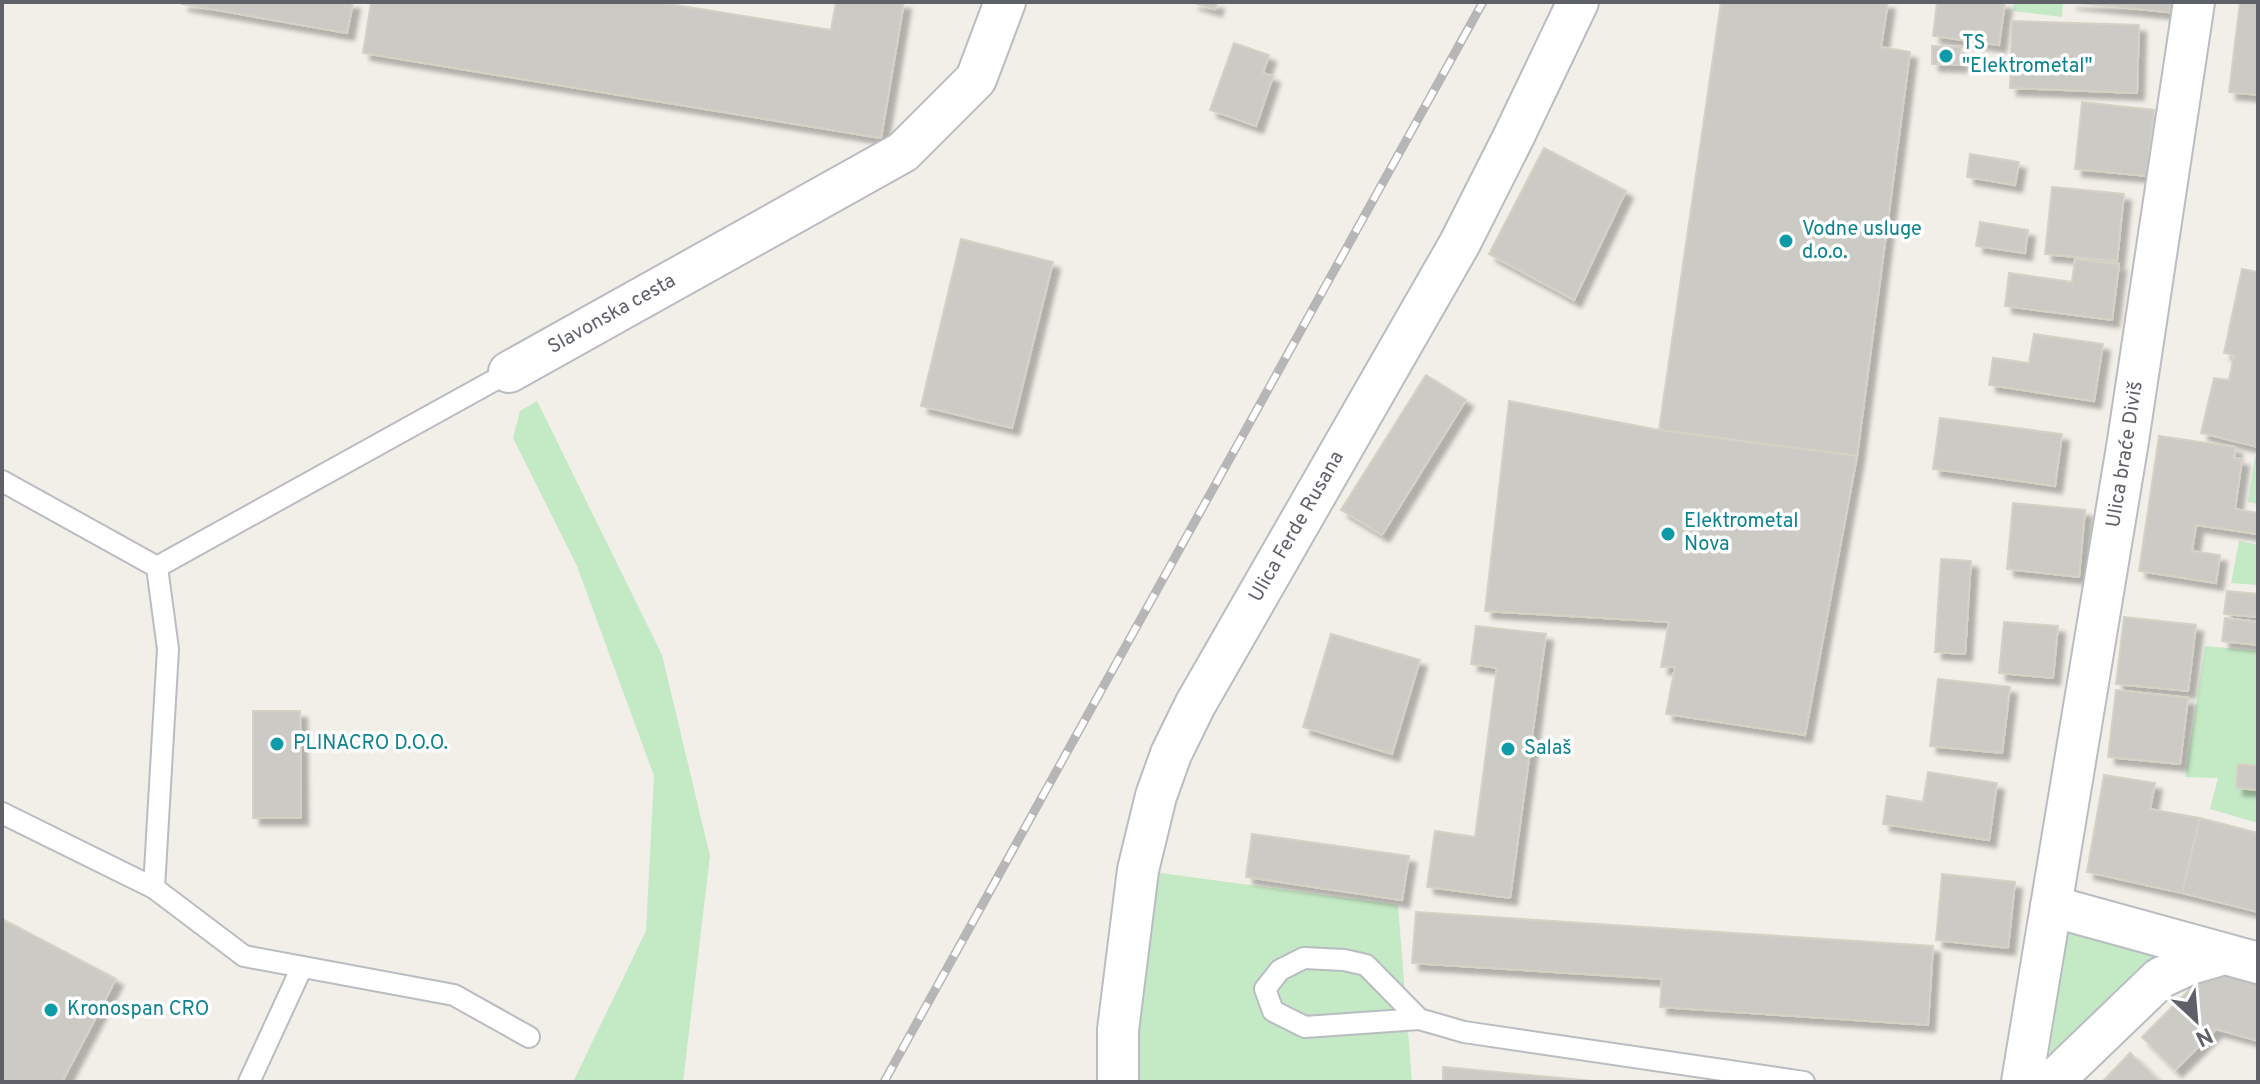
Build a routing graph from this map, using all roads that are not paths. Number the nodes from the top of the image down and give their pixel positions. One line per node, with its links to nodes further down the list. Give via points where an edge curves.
1 (1005, 2): 4 (street, Slavonska cesta, via 976,79 903,152)
2 (1578, 2): 15 (street, Ulica Ferde Rusana, via 1460,243 1171,754 1138,870 1118,1030)
3 (2194, 2): 9 (street, Ulica braće Diviš)
4 (509, 372): 6 (lane, Slavonska cesta)
5 (2, 481): 6 (lane)
6 (157, 567): 8 (lane, via 168,649)
7 (2, 813): 8 (lane)
8 (154, 888): 11 (lane, via 244,956)
9 (2051, 906): 10 (street); 17 (street, Ulica braće Diviš)
10 (2241, 958): 18 (street, via 2190,964 2160,978)
11 (302, 967): 13 (lane, via 454,995); 14 (lane)
12 (1419, 1019): 12 (lane, via 1305,1027 1273,1011 1265,989 1280,970 1304,958 1344,960 1366,965); 16 (lane, via 1464,1032)
13 (529, 1037)
14 (249, 1082)
15 (1118, 1082)
16 (1804, 1082)
17 (2022, 1082)
18 (2052, 1082)

